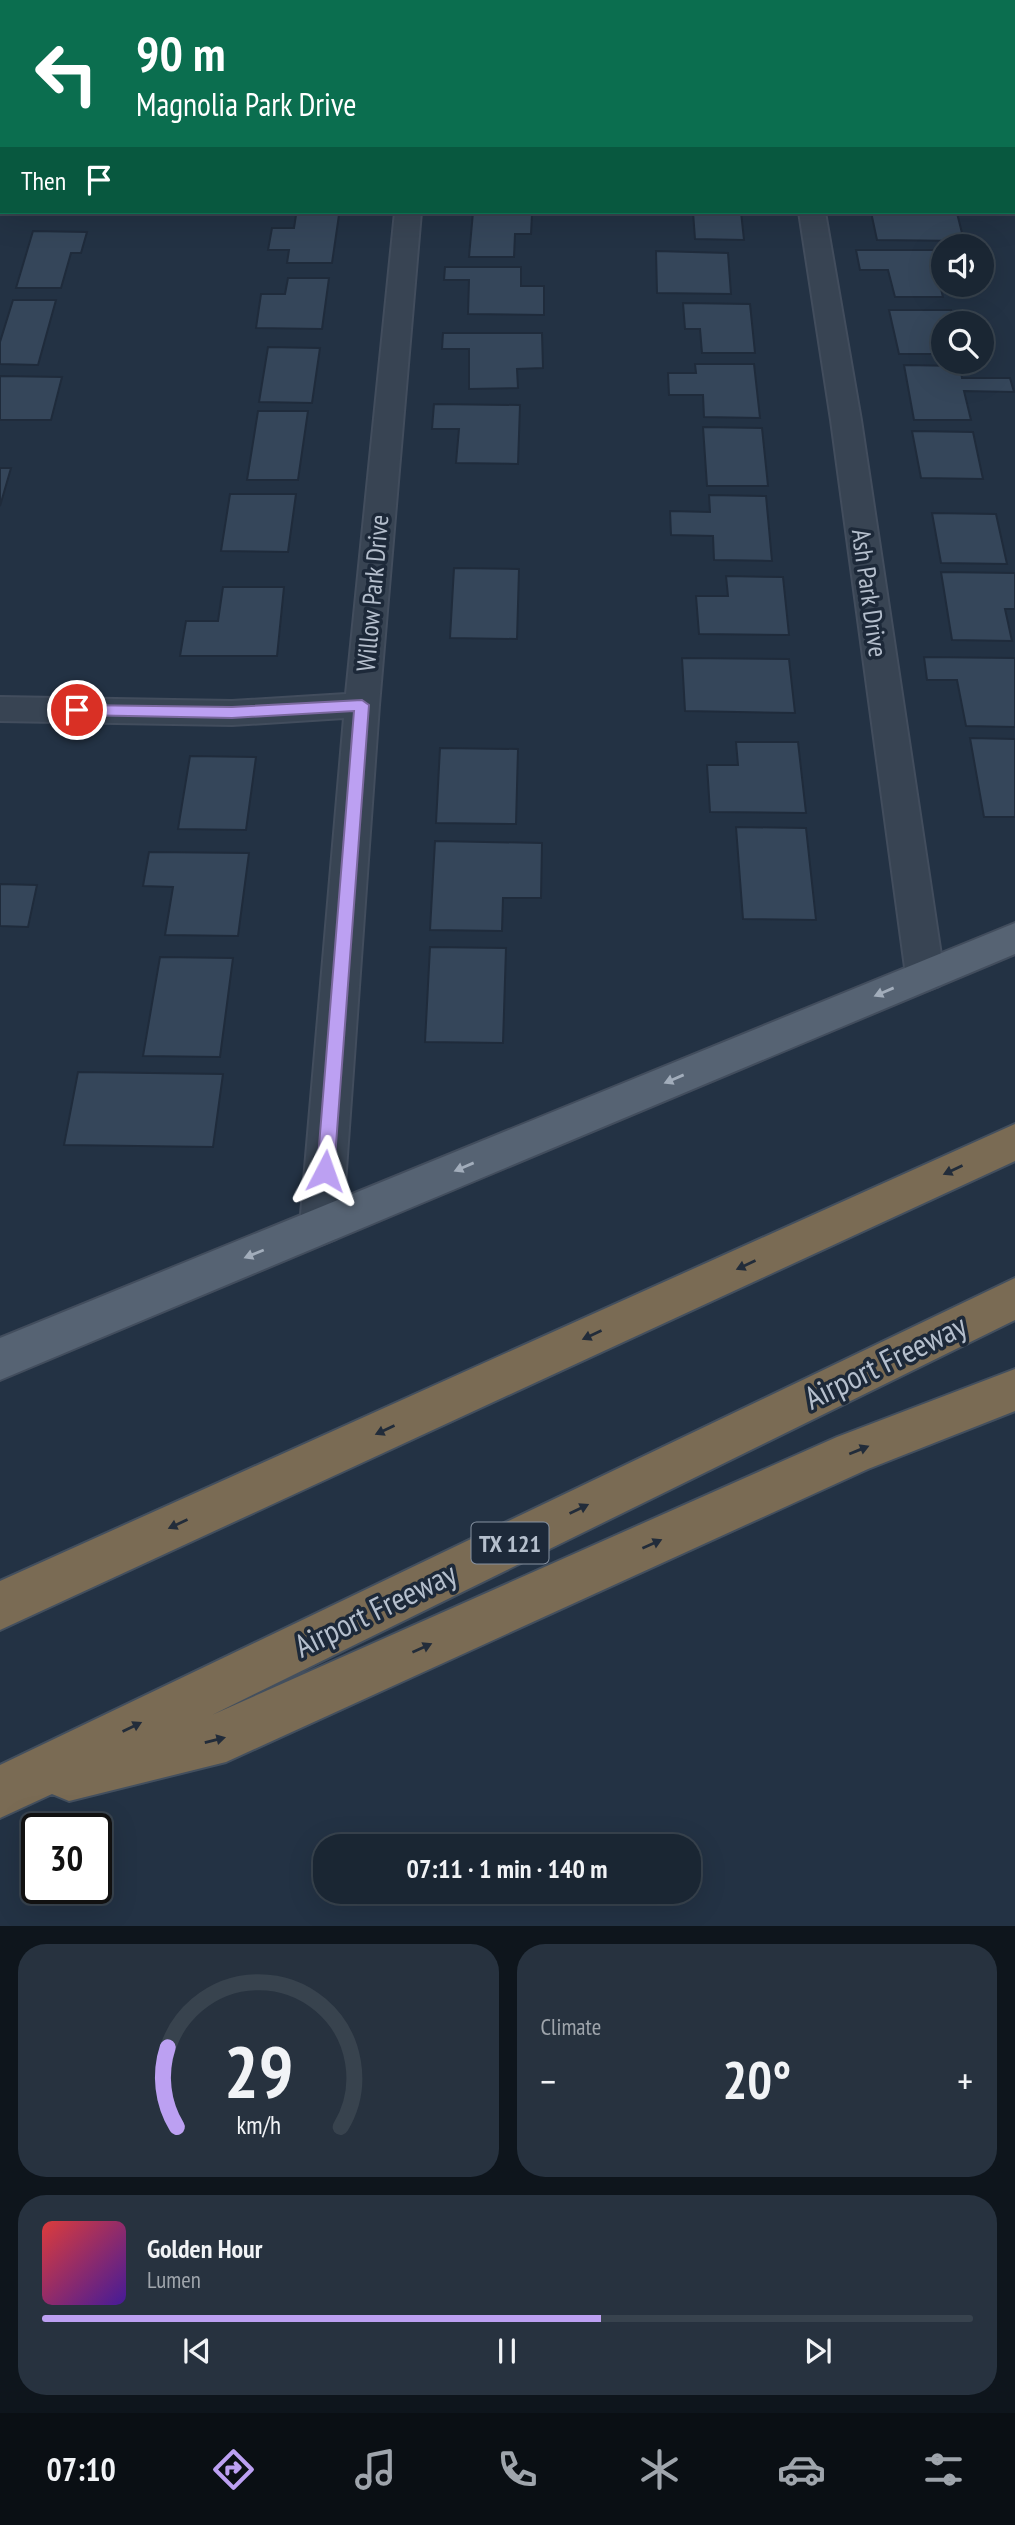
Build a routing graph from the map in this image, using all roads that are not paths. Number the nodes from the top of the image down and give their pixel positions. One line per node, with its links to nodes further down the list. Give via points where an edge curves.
1 (408, 214): 3 (street, Willow Park Drive)
2 (812, 214): 6 (street, Ash Park Drive)
3 (362, 705): 4 (street, via 232,713); 8 (street, Willow Park Drive)
4 (0, 709)
5 (1015, 938): 6 (main road)
6 (925, 975): 8 (main road, one-way to 8)
7 (1015, 1143): 12 (highway, one-way to 12)
8 (321, 1226): 10 (main road, one-way to 10)
9 (1015, 1298): 13 (highway, Airport Freeway / TX 121, one-way to 9)
10 (0, 1359)
11 (1015, 1390): 13 (highway, one-way to 11, via 226,1737 853,1452)
12 (0, 1606)
13 (3, 1791)

